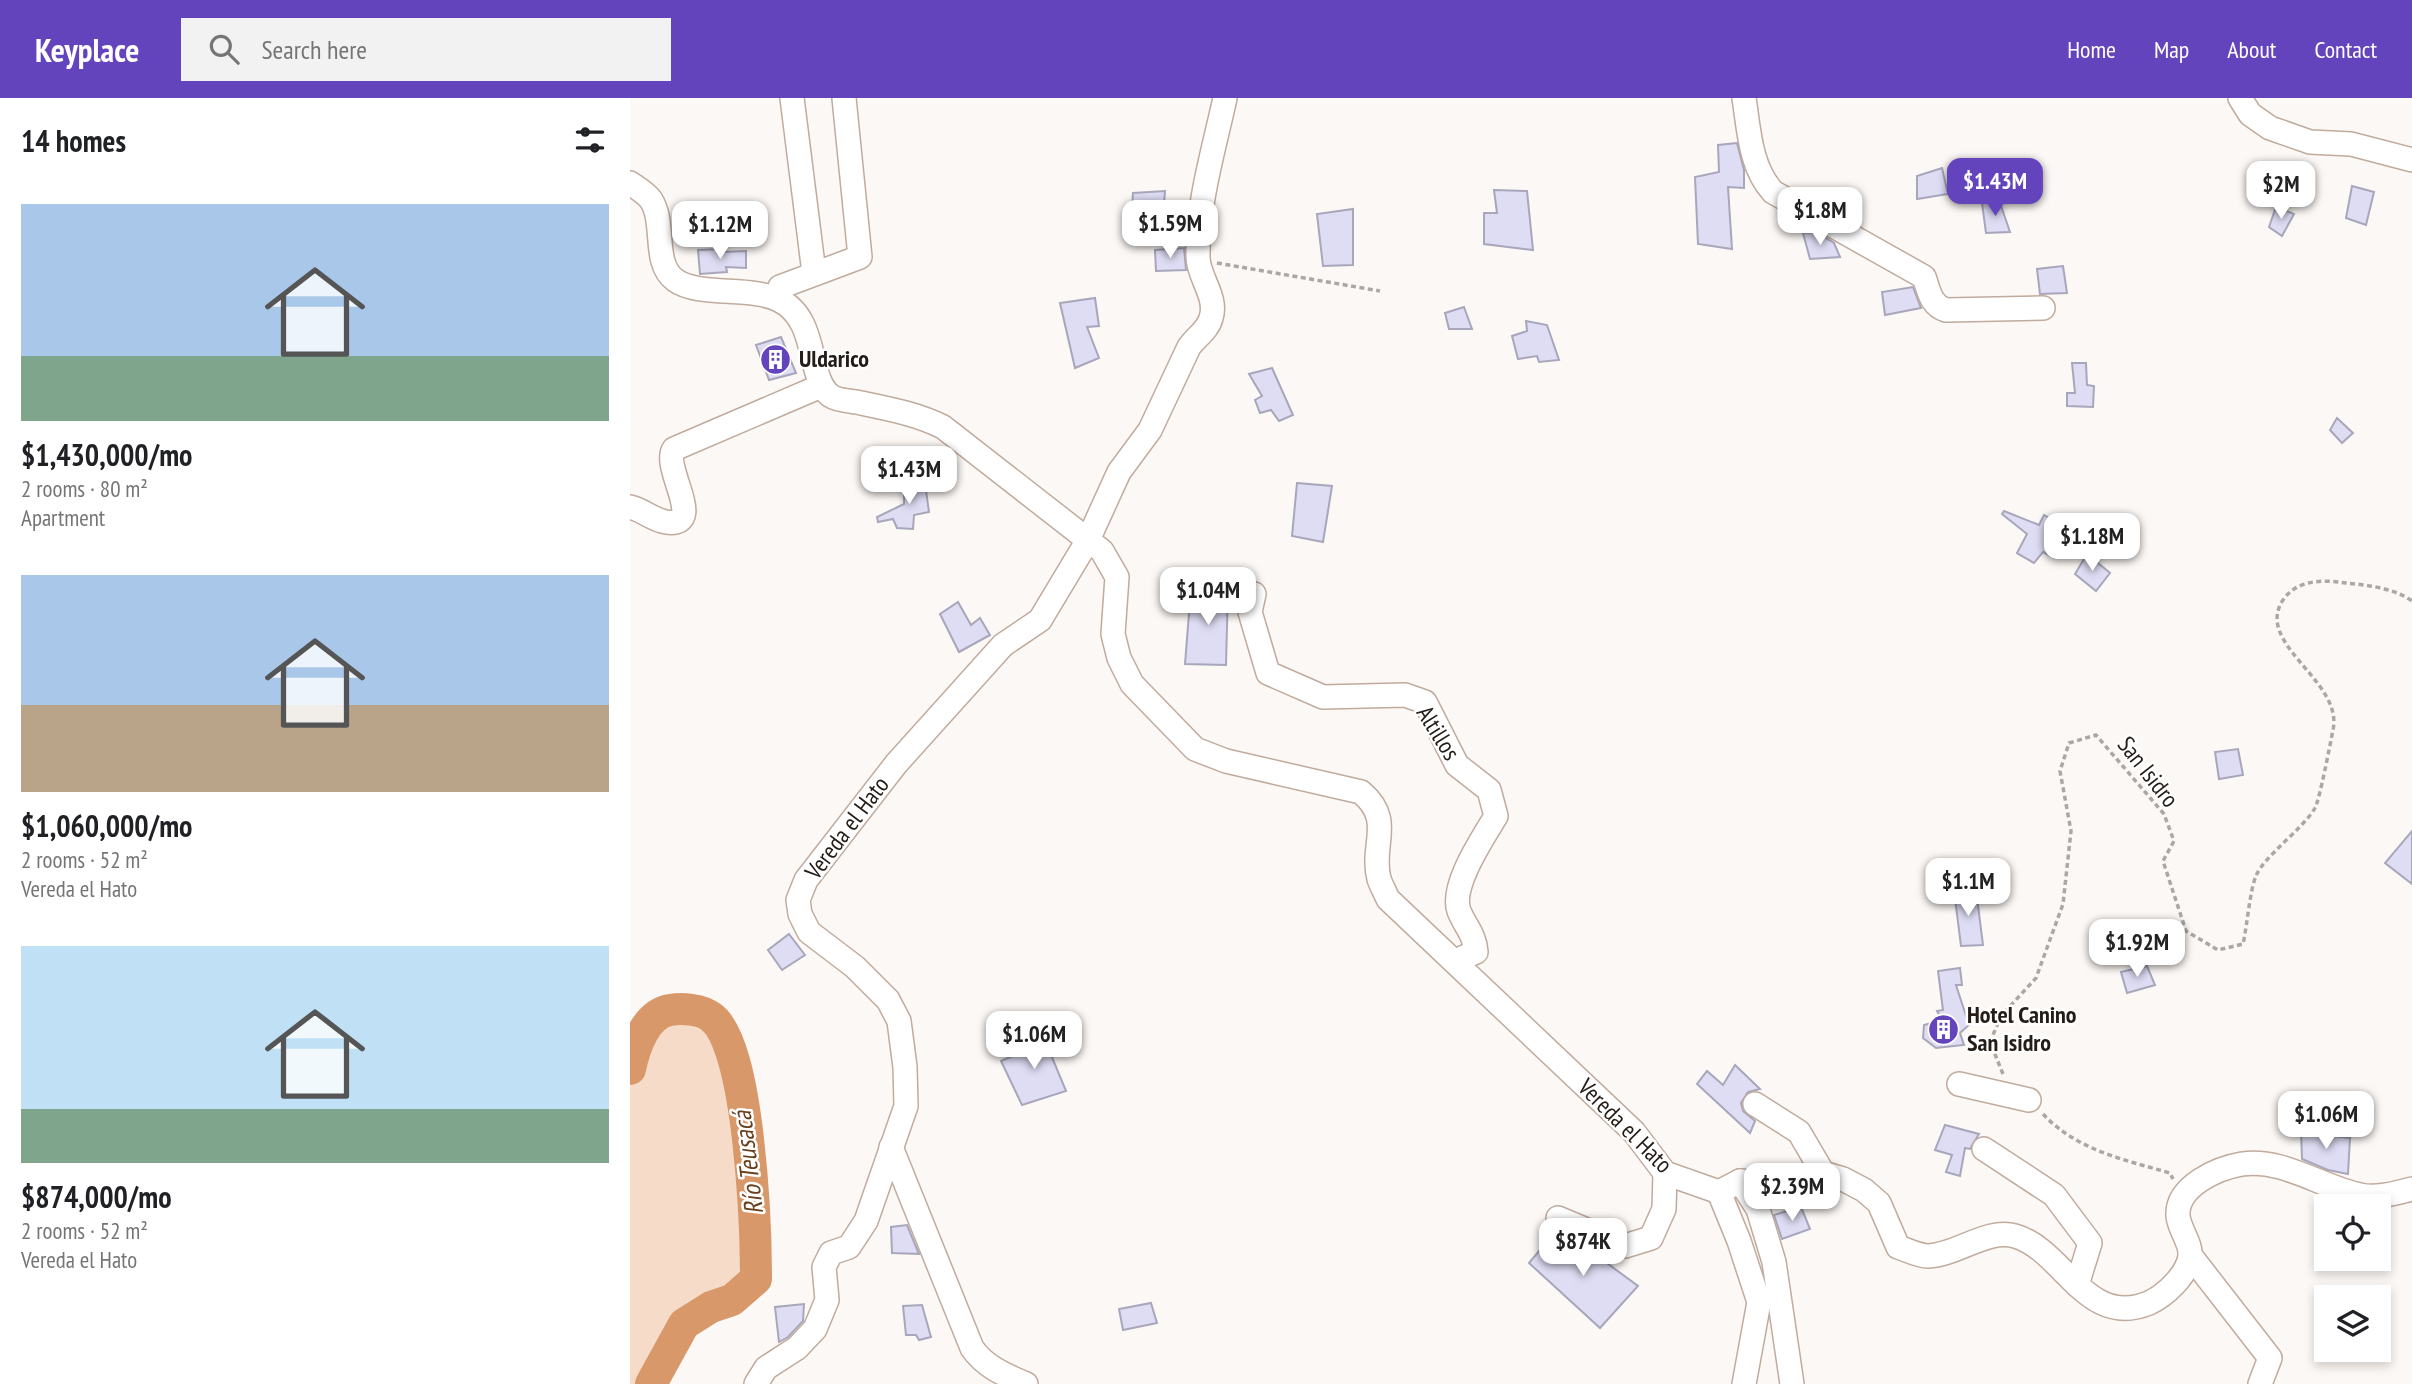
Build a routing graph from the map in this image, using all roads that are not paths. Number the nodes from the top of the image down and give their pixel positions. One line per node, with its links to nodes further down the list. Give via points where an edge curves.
1 (792, 98): 8 (street)
2 (844, 98): 8 (street, via 860,257)
3 (1225, 98): 13 (street, Vereda el Hato, via 1204,196 1198,259 1213,305 1212,317 1189,347 1150,430 1119,472)
4 (1744, 98): 10 (street, via 1754,156 1762,180 1773,192 1924,276 1936,306 1945,310)
5 (2239, 98): 6 (street, via 2250,114 2270,128 2310,142 2351,144)
6 (2412, 160)
7 (630, 183): 9 (street, via 654,207 667,273 677,281 688,286)
8 (814, 273): 9 (street)
9 (770, 290): 11 (street, via 801,320)
10 (2043, 308)
11 (821, 386): 12 (street, via 674,449 670,463 685,504 679,520 664,522); 13 (street, Vereda el Hato, via 831,397 924,418 943,428)
12 (630, 507)
13 (1088, 540): 15 (street, Vereda el Hato, via 1102,551 1117,577 1113,634 1132,684 1195,748 1226,761 1361,793 1374,803 1380,815 1378,878 1388,899); 19 (street, Vereda el Hato, via 1040,620 1003,645 896,764 806,880 798,900 809,932 855,967 894,1008 899,1021 906,1106)
14 (1254, 594): 15 (street, Altillos, via 1250,612 1268,673 1323,696 1405,695 1425,702 1457,765 1489,790 1496,816 1463,873 1458,909 1475,939 1476,952)
15 (1455, 961): 22 (street, Vereda el Hato, via 1634,1132)
16 (1959, 1084): 17 (street)
17 (2029, 1100)
18 (1755, 1104): 21 (street, via 1799,1132)
19 (891, 1147): 29 (street, Vereda el Hato, via 866,1221 849,1247 831,1253 824,1267 827,1300 815,1329 797,1348 766,1368); 30 (street, via 972,1348 1000,1373)
20 (1984, 1149): 28 (street, via 2054,1195 2090,1243)
21 (1823, 1173): 23 (street, via 1777,1184); 28 (street, via 1864,1190 1879,1203 1898,1247 1927,1256 2012,1234 2037,1244)
22 (1665, 1174): 25 (street, Vereda el Hato); 26 (street, via 1664,1209 1651,1238 1625,1246)
23 (1740, 1181): 25 (street); 32 (street, via 1758,1209 1774,1262)
24 (2412, 1189): 27 (street, via 2361,1196 2272,1165 2242,1164 2198,1180 2182,1197 2178,1216)
25 (1719, 1192): 31 (street, via 1759,1302)
26 (1558, 1218)
27 (2190, 1255): 28 (street, via 2182,1278 2150,1302 2129,1307 2104,1303); 33 (street, via 2270,1358)
28 (2077, 1286)
29 (755, 1384)
30 (1026, 1384)
31 (1744, 1384)
32 (1792, 1384)
33 (2260, 1384)

